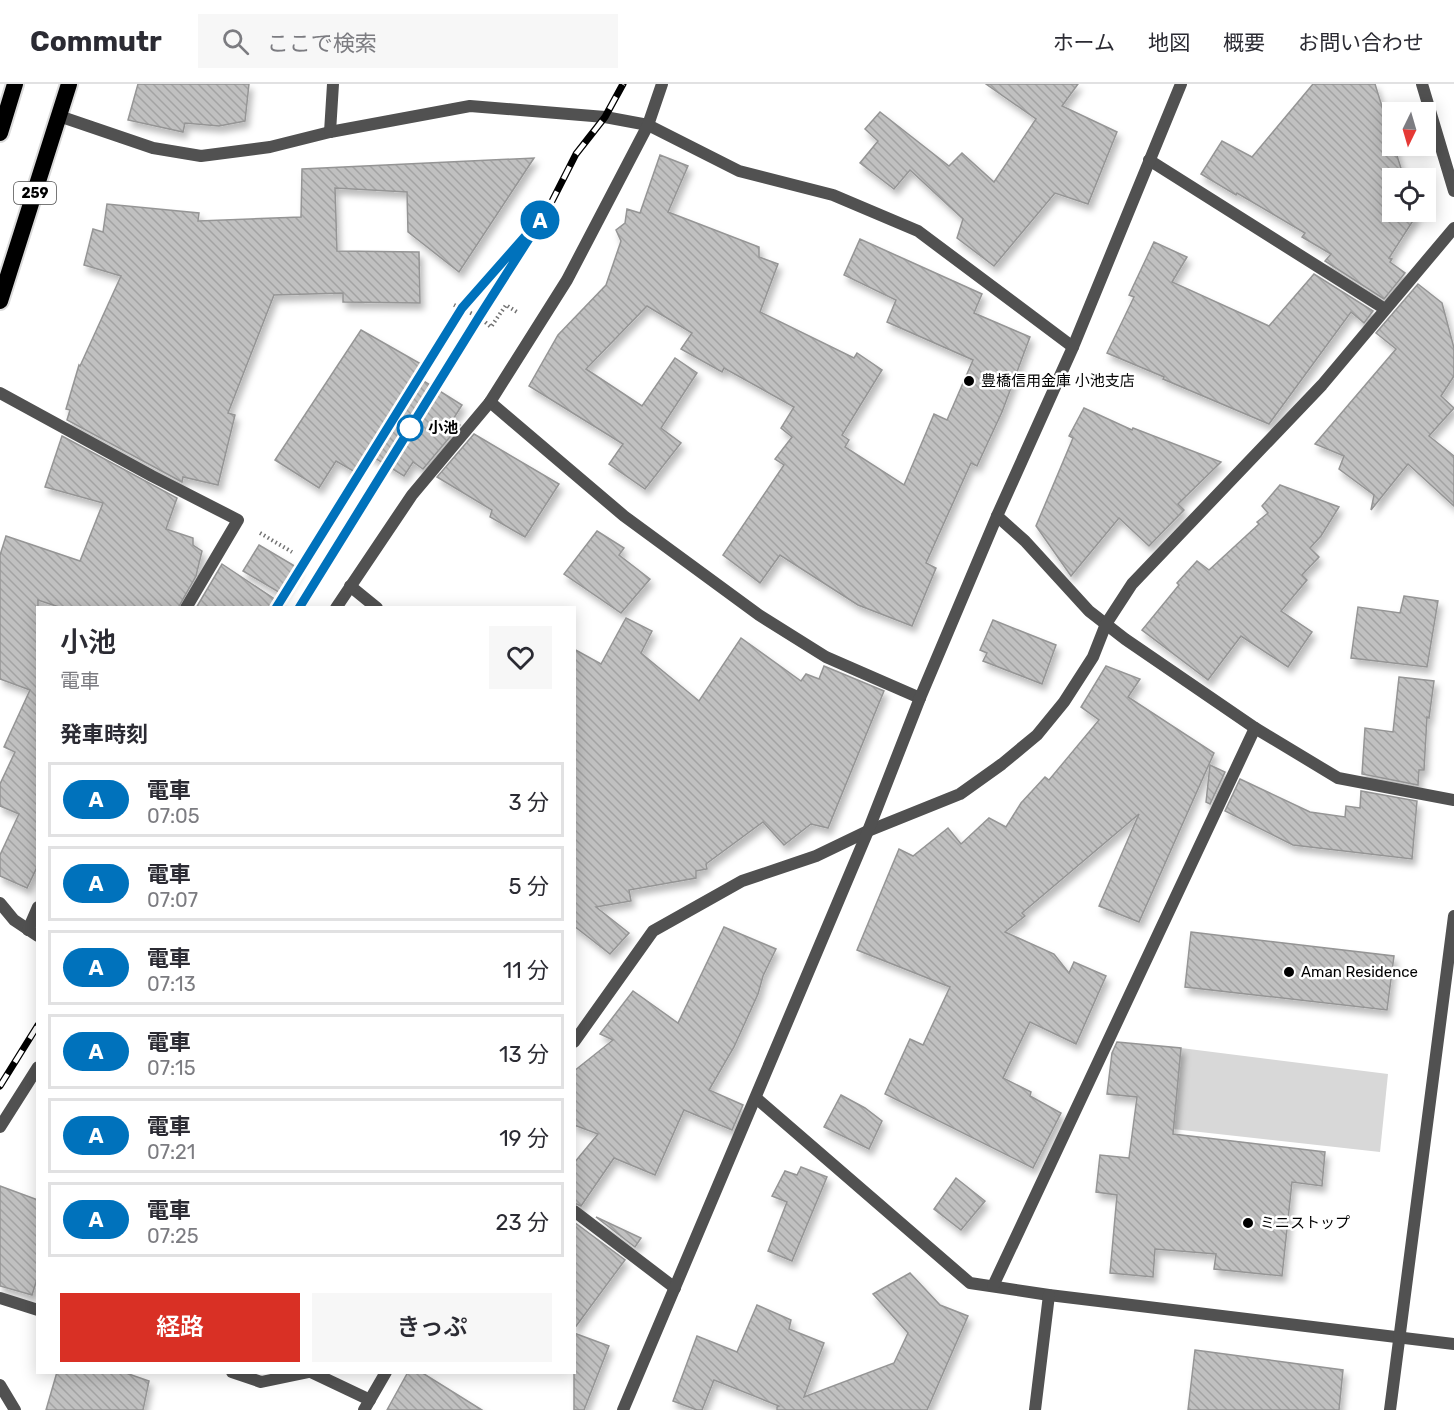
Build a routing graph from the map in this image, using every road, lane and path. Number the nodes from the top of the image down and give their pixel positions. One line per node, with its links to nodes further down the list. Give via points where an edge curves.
1 (15, 84): 10 (highway)
2 (69, 84): 7 (highway, 259)
3 (333, 84): 9 (street)
4 (662, 84): 8 (street)
5 (1181, 84): 11 (street)
6 (1422, 84): 12 (street)
7 (59, 116): 9 (street, via 153,148 201,156 270,147); 14 (highway, 259)
8 (648, 125): 9 (street, via 605,117 470,106); 17 (street, via 567,280); 18 (street, via 739,171 833,195 918,231)
9 (330, 132)
10 (0, 133)
11 (1149, 160): 16 (street); 18 (street)
12 (1454, 191)
13 (1454, 228): 16 (street)
14 (0, 301)
15 (454, 305): 17 (path, via 491,327 506,304)
16 (1385, 309): 28 (street, via 1322,385 1132,584)
17 (537, 327): 20 (street)
18 (1073, 347): 21 (street)
19 (0, 393): 25 (street, via 238,520)
20 (490, 402): 24 (street, via 412,495); 29 (street, via 624,516 759,615 826,657)
21 (997, 516): 28 (street); 29 (street)
22 (274, 542): 23 (path)
23 (292, 552)
24 (350, 586): 26 (street); 27 (street)
25 (187, 606)
26 (337, 606)
27 (375, 606)
28 (1106, 624): 30 (street); 32 (street, via 1093,657 1037,735 960,794)
29 (920, 698): 32 (street)
30 (1255, 728): 31 (street, via 1338,778); 42 (street)
31 (1454, 800)
32 (868, 831): 37 (street, via 816,856 742,881 653,931); 39 (street)
33 (0, 903): 36 (street, via 14,920)
34 (1454, 915): 47 (street)
35 (36, 917): 36 (street)
36 (33, 933)
37 (576, 1039)
38 (36, 1070): 40 (street)
39 (756, 1098): 42 (street, via 970,1283); 43 (street)
40 (0, 1127)
41 (576, 1213): 43 (street)
42 (993, 1286): 44 (street)
43 (675, 1288): 56 (street)
44 (1049, 1295): 47 (street); 57 (street)
45 (0, 1298): 46 (street)
46 (36, 1309)
47 (1399, 1337): 48 (street); 58 (street)
48 (1454, 1344)
49 (238, 1374): 50 (street, via 261,1382)
50 (300, 1374)
51 (313, 1374): 54 (street)
52 (385, 1374): 54 (street)
53 (0, 1385): 55 (street)
54 (367, 1405)
55 (15, 1410)
56 (623, 1410)
57 (1035, 1410)
58 (1390, 1410)

